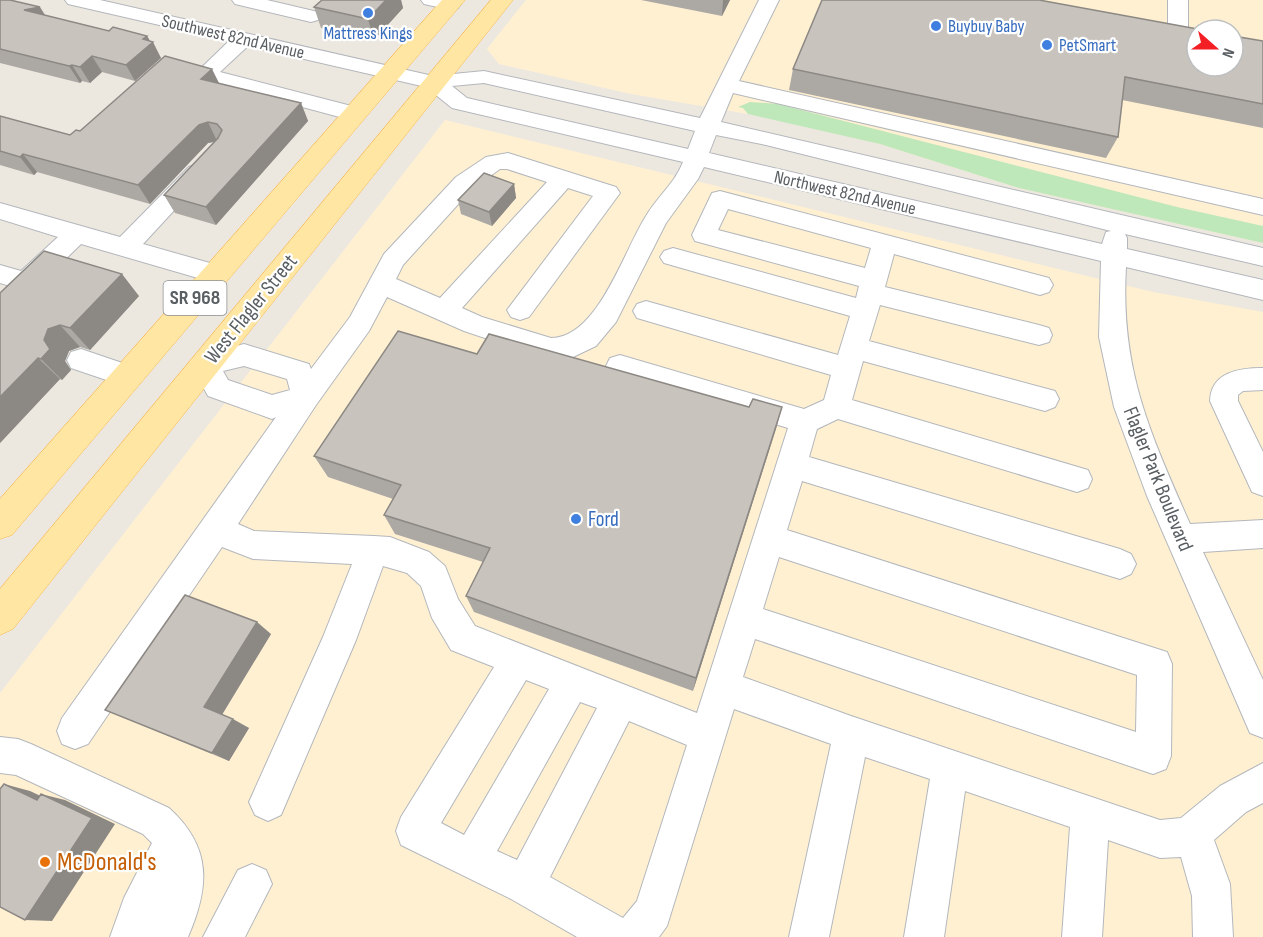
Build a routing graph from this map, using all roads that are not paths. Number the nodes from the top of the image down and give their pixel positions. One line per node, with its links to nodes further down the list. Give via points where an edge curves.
1 (75, 0): 12 (street, Southwest 82nd Avenue)
2 (242, 0): 8 (street)
3 (327, 0): 8 (street)
4 (502, 0): 15 (main road, West Flagler Street / SR 968)
5 (769, 0): 16 (street)
6 (1178, 0): 9 (street)
7 (445, 1): 14 (main road, SR 968)
8 (310, 16): 13 (street)
9 (1185, 27)
10 (1156, 30): 11 (street)
11 (1185, 35)
12 (243, 39): 13 (street, Southwest 82nd Avenue); 17 (street, via 205,75)
13 (279, 47): 14 (street, Southwest 82nd Avenue)
14 (391, 73): 15 (street, Northwest 82nd Avenue); 17 (main road, SR 968)
15 (434, 82): 18 (street, Northwest 82nd Avenue, via 484,77); 20 (street, Northwest 82nd Avenue, via 460,103); 43 (main road, West Flagler Street / SR 968)
16 (728, 85): 18 (street); 22 (street)
17 (355, 114): 32 (main road, SR 968)
18 (708, 126): 20 (street); 24 (street, Northwest 82nd Avenue)
19 (210, 158): 27 (street)
20 (696, 158): 28 (street, Northwest 82nd Avenue); 39 (street, via 690,174 656,219 607,315 586,339 563,350 551,349)
21 (564, 178): 33 (street, via 508,161 494,162 479,171 408,242); 37 (street, via 609,194); 39 (street)
22 (1263, 207)
23 (0, 211): 25 (street)
24 (1116, 225): 28 (street, Flagler Park Boulevard); 30 (street, Northwest 82nd Avenue)
25 (76, 234): 27 (street); 31 (street, via 26,282)
26 (885, 243): 34 (street); 36 (street); 36 (street, via 720,199 704,235)
27 (124, 248): 32 (street)
28 (1114, 256): 35 (street, Northwest 82nd Avenue); 58 (street, Flagler Park Boulevard, via 1111,316 1121,387 1137,436)
29 (673, 257): 36 (street)
30 (1263, 257)
31 (0, 274)
32 (215, 274): 45 (main road, SR 968)
33 (381, 283): 39 (street); 47 (street, via 360,324)
34 (1040, 285)
35 (1263, 290)
36 (870, 294): 40 (street); 41 (street)
37 (520, 310)
38 (646, 311): 41 (street)
39 (443, 312)
40 (1039, 335)
41 (850, 358): 48 (street); 49 (street)
42 (81, 360): 45 (street)
43 (205, 365): 47 (street, via 218,388 272,407); 47 (street, via 244,355 299,372); 61 (main road, West Flagler Street / SR 968)
44 (620, 366): 50 (street)
45 (127, 376): 54 (main road, SR 968)
46 (1263, 379): 53 (street, via 1236,382 1223,393)
47 (306, 397): 55 (street)
48 (1045, 399)
49 (836, 407): 50 (street); 52 (street)
50 (805, 421): 51 (street)
51 (792, 465): 57 (street); 60 (street)
52 (1077, 478)
53 (1263, 483)
54 (0, 524)
55 (216, 530): 59 (street, via 252,545); 68 (street)
56 (1263, 534): 58 (street)
57 (769, 538): 62 (street); 62 (street, via 1155,664 1153,756)
58 (1181, 539): 67 (street, Flagler Park Boulevard)
59 (374, 550): 63 (street, via 418,562 434,577 444,607 463,638); 74 (street)
60 (1120, 564)
61 (5, 602)
62 (744, 619): 65 (street)
63 (518, 660): 64 (street); 78 (street, via 415,831)
64 (572, 682): 66 (street); 78 (street)
65 (723, 687): 69 (street); 70 (street)
66 (620, 701): 70 (street); 80 (street)
67 (1263, 720)
68 (75, 731)
69 (851, 734): 72 (street); 86 (street)
70 (708, 735): 85 (street, via 653,912)
71 (0, 755): 77 (street, via 18,757 156,821)
72 (950, 768): 75 (street); 87 (street)
73 (1263, 782): 76 (street, via 1233,799)
74 (267, 802)
75 (1090, 817): 76 (street, via 1160,839 1176,840); 88 (street)
76 (1191, 835): 89 (street, via 1207,866)
77 (174, 838): 81 (street, via 164,866 134,919); 82 (street, via 186,870 185,885 182,903)
78 (471, 860): 80 (street)
79 (252, 884): 83 (street)
80 (525, 885): 84 (street)
81 (130, 937)
82 (166, 937)
83 (222, 937)
84 (616, 937)
85 (634, 937)
86 (809, 937)
87 (924, 937)
88 (1082, 937)
89 (1213, 937)

